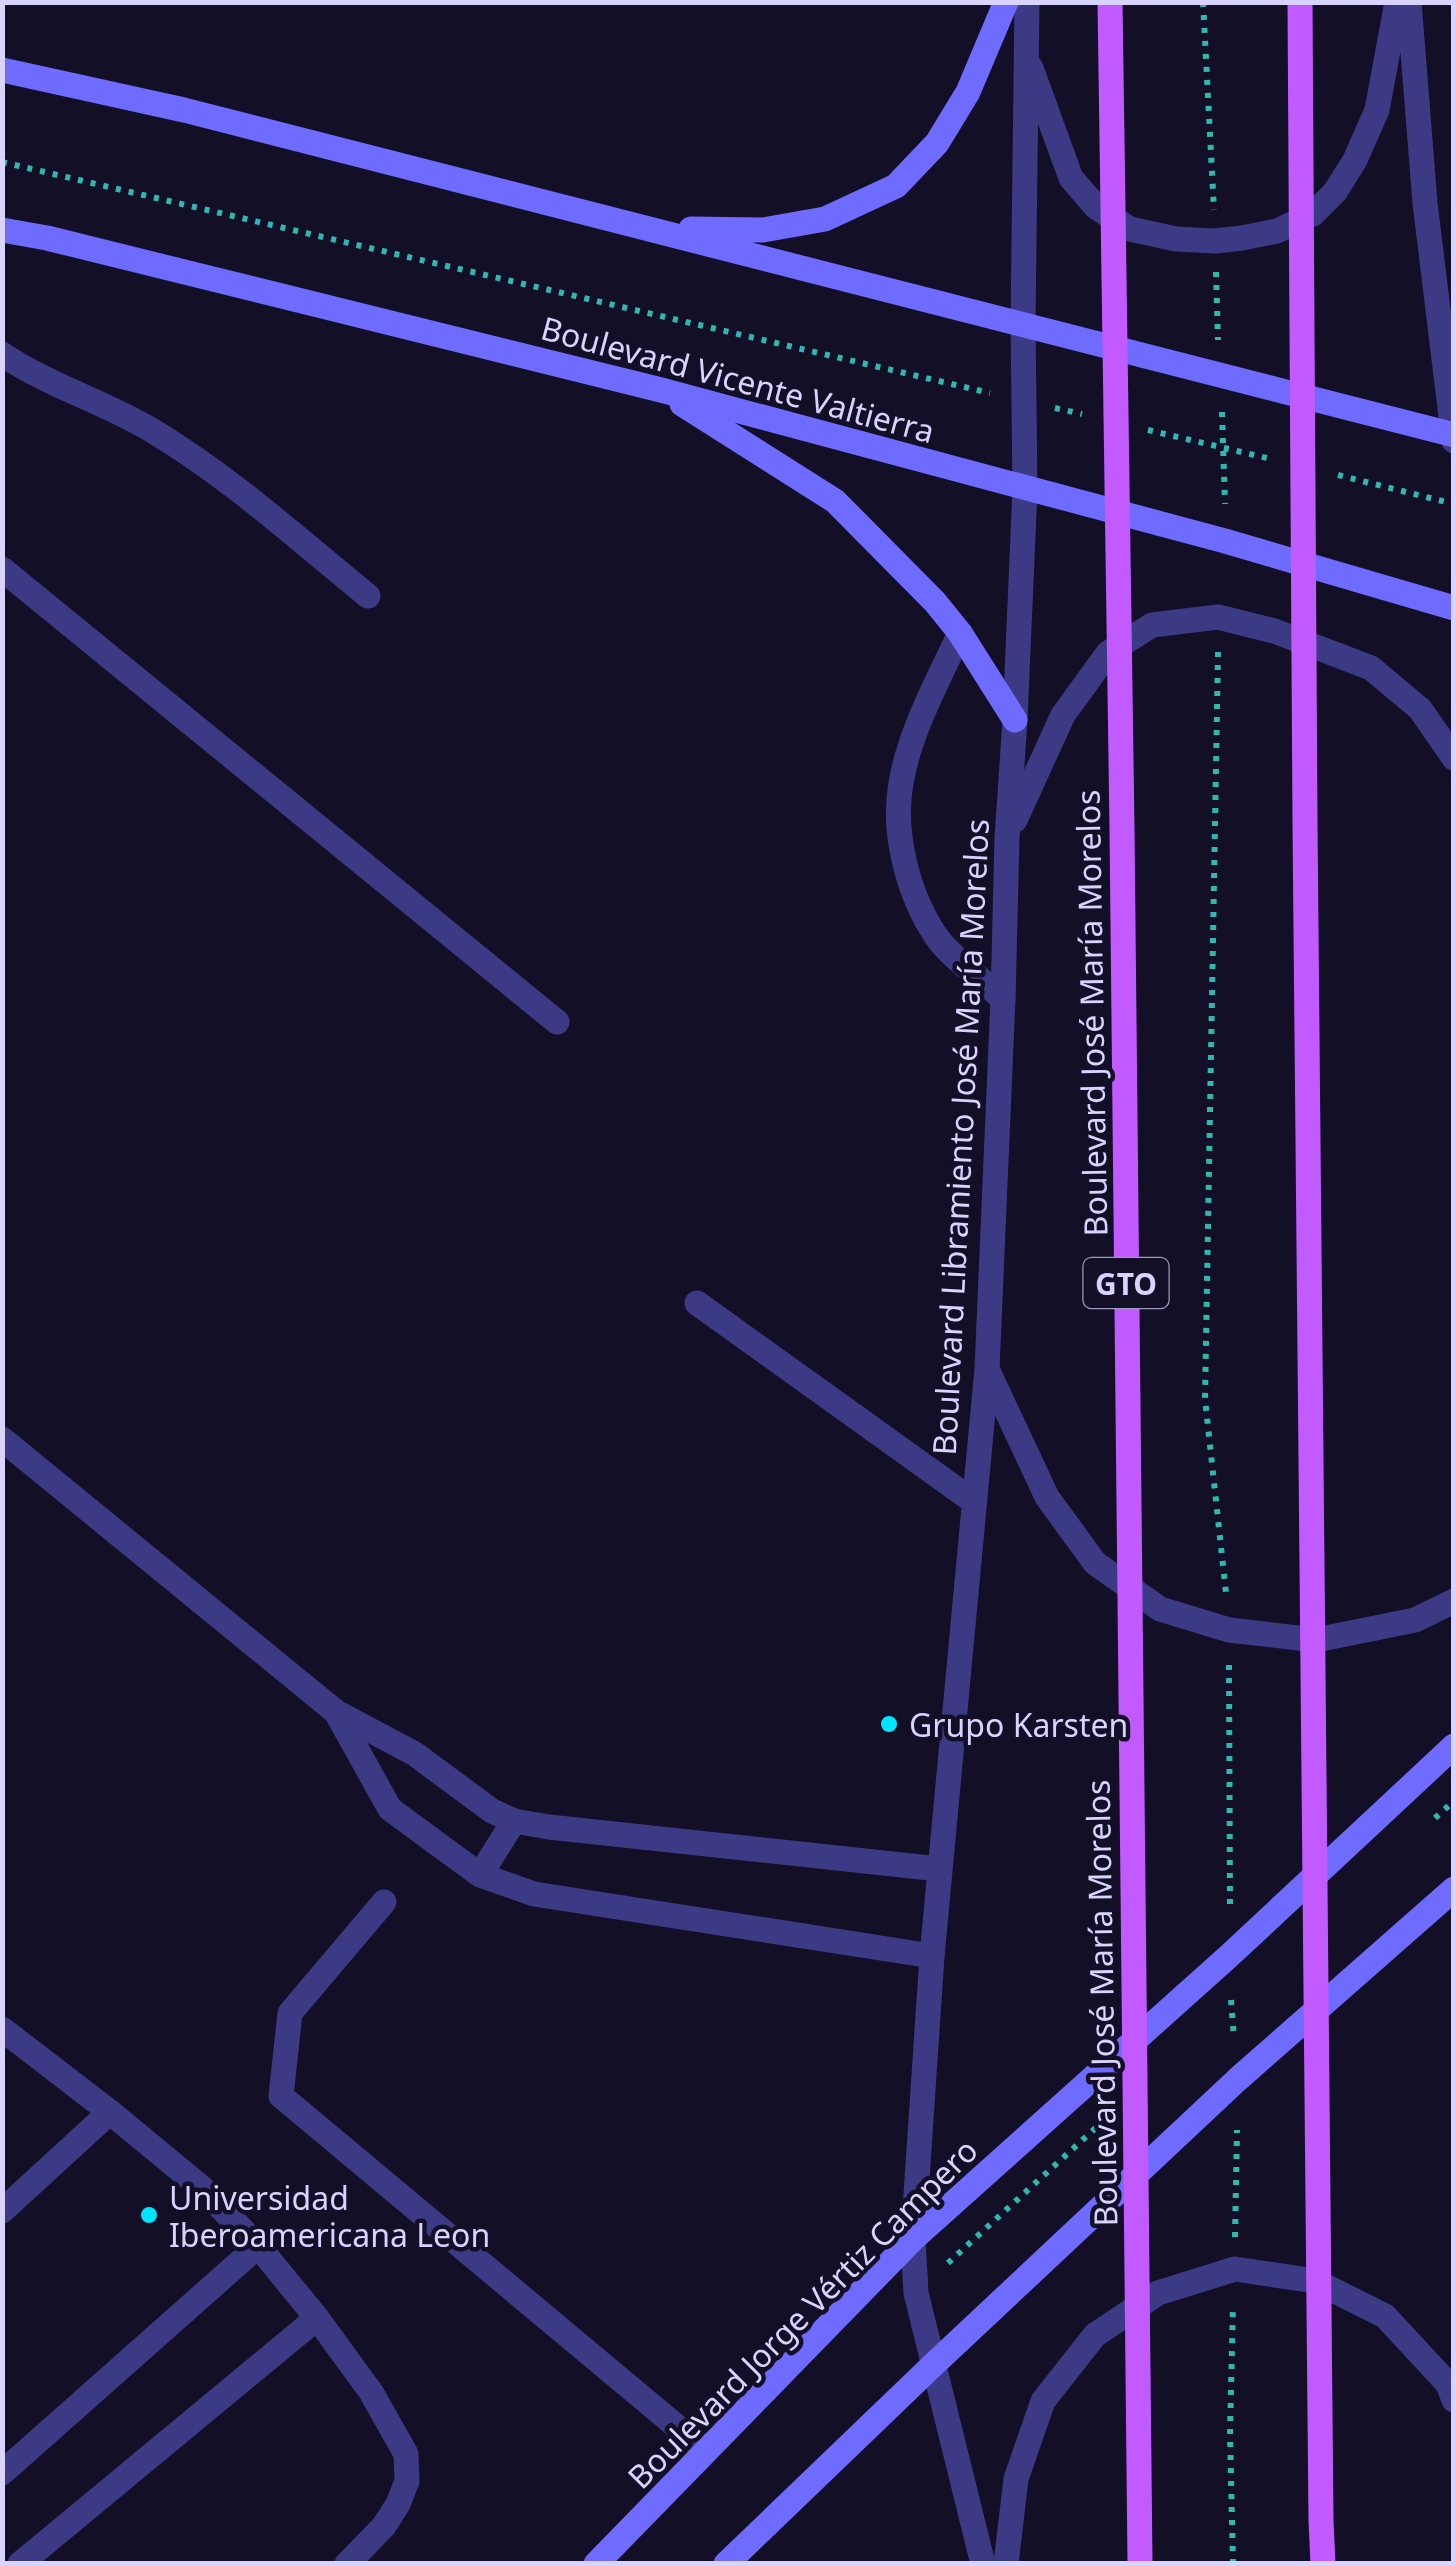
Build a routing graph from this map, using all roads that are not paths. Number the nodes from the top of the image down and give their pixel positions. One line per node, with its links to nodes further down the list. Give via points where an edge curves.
1 (1006, 2): 10 (main road, via 968,92 937,143 896,186 826,219 763,230)
2 (1027, 2): 7 (street, Boulevard Libramiento José María Morelos)
3 (1110, 2): 55 (main road, Boulevard José María Morelos / GTO, bridge)
4 (1300, 2): 56 (main road, bridge)
5 (1397, 2): 7 (street, via 1377,110 1334,192 1313,214 1277,231 1215,241 1130,229 1096,207 1071,178)
6 (1410, 2): 14 (street)
7 (1026, 54): 11 (street, Boulevard Libramiento José María Morelos)
8 (2, 70): 10 (main road)
9 (2, 227): 13 (main road, Boulevard Vicente Valtierra)
10 (648, 228): 11 (main road)
11 (1023, 323): 14 (main road); 15 (street, Boulevard Libramiento José María Morelos)
12 (2, 354): 17 (street, via 209,466)
13 (662, 390): 15 (main road, Boulevard Vicente Valtierra); 19 (main road, via 835,501)
14 (1453, 437)
15 (1025, 488): 18 (main road, Boulevard Vicente Valtierra); 20 (street, Boulevard Libramiento José María Morelos)
16 (2, 569): 24 (street)
17 (368, 596)
18 (1454, 608)
19 (960, 634): 20 (main road); 23 (street, via 913,738 900,784 900,845 915,898 937,939)
20 (1015, 720): 22 (street, Boulevard Libramiento José María Morelos)
21 (1454, 758): 22 (street, via 1420,709 1371,668 1218,617 1152,625 1108,653 1063,715)
22 (1007, 838): 23 (street, Boulevard Libramiento José María Morelos)
23 (1003, 998): 26 (street, Boulevard Libramiento José María Morelos)
24 (558, 1022)
25 (697, 1303): 28 (street)
26 (987, 1369): 28 (street, Boulevard Libramiento José María Morelos); 29 (street, via 1047,1497 1095,1563 1160,1609 1229,1630 1316,1640 1415,1620)
27 (2, 1440): 30 (street)
28 (973, 1501): 33 (street, Boulevard Libramiento José María Morelos)
29 (1454, 1601)
30 (336, 1712): 32 (street, via 415,1754); 34 (street, via 390,1809)
31 (1454, 1746): 41 (main road, Boulevard Jorge Vértiz Campero)
32 (514, 1821): 33 (street); 34 (street)
33 (940, 1869): 37 (street, Boulevard Libramiento José María Morelos)
34 (480, 1875): 37 (street, via 534,1894)
35 (1454, 1889): 44 (main road, via 1238,2079)
36 (384, 1902): 46 (street, via 290,2013 280,2096)
37 (932, 1956): 41 (street, Boulevard Libramiento José María Morelos)
38 (2, 2029): 39 (street)
39 (110, 2112): 40 (street); 42 (street, via 202,2188)
40 (2, 2212)
41 (913, 2239): 44 (street, Boulevard Libramiento José María Morelos, via 916,2294); 46 (main road, Boulevard Jorge Vértiz Campero)
42 (258, 2246): 43 (street); 47 (street)
43 (317, 2318): 49 (street); 50 (street, via 406,2454 407,2481 398,2504)
44 (932, 2366): 52 (main road); 53 (street, Boulevard Libramiento José María Morelos)
45 (1454, 2400): 54 (street, via 1448,2384 1385,2316 1316,2280 1234,2269 1158,2293 1094,2336 1043,2401 1016,2479)
46 (706, 2451): 48 (main road, Boulevard Jorge Vértiz Campero)
47 (2, 2473)
48 (605, 2556): 51 (street)
49 (20, 2564)
50 (347, 2564)
51 (578, 2564)
52 (726, 2564)
53 (983, 2564)
54 (1006, 2564)
55 (1140, 2564)
56 (1323, 2564)

